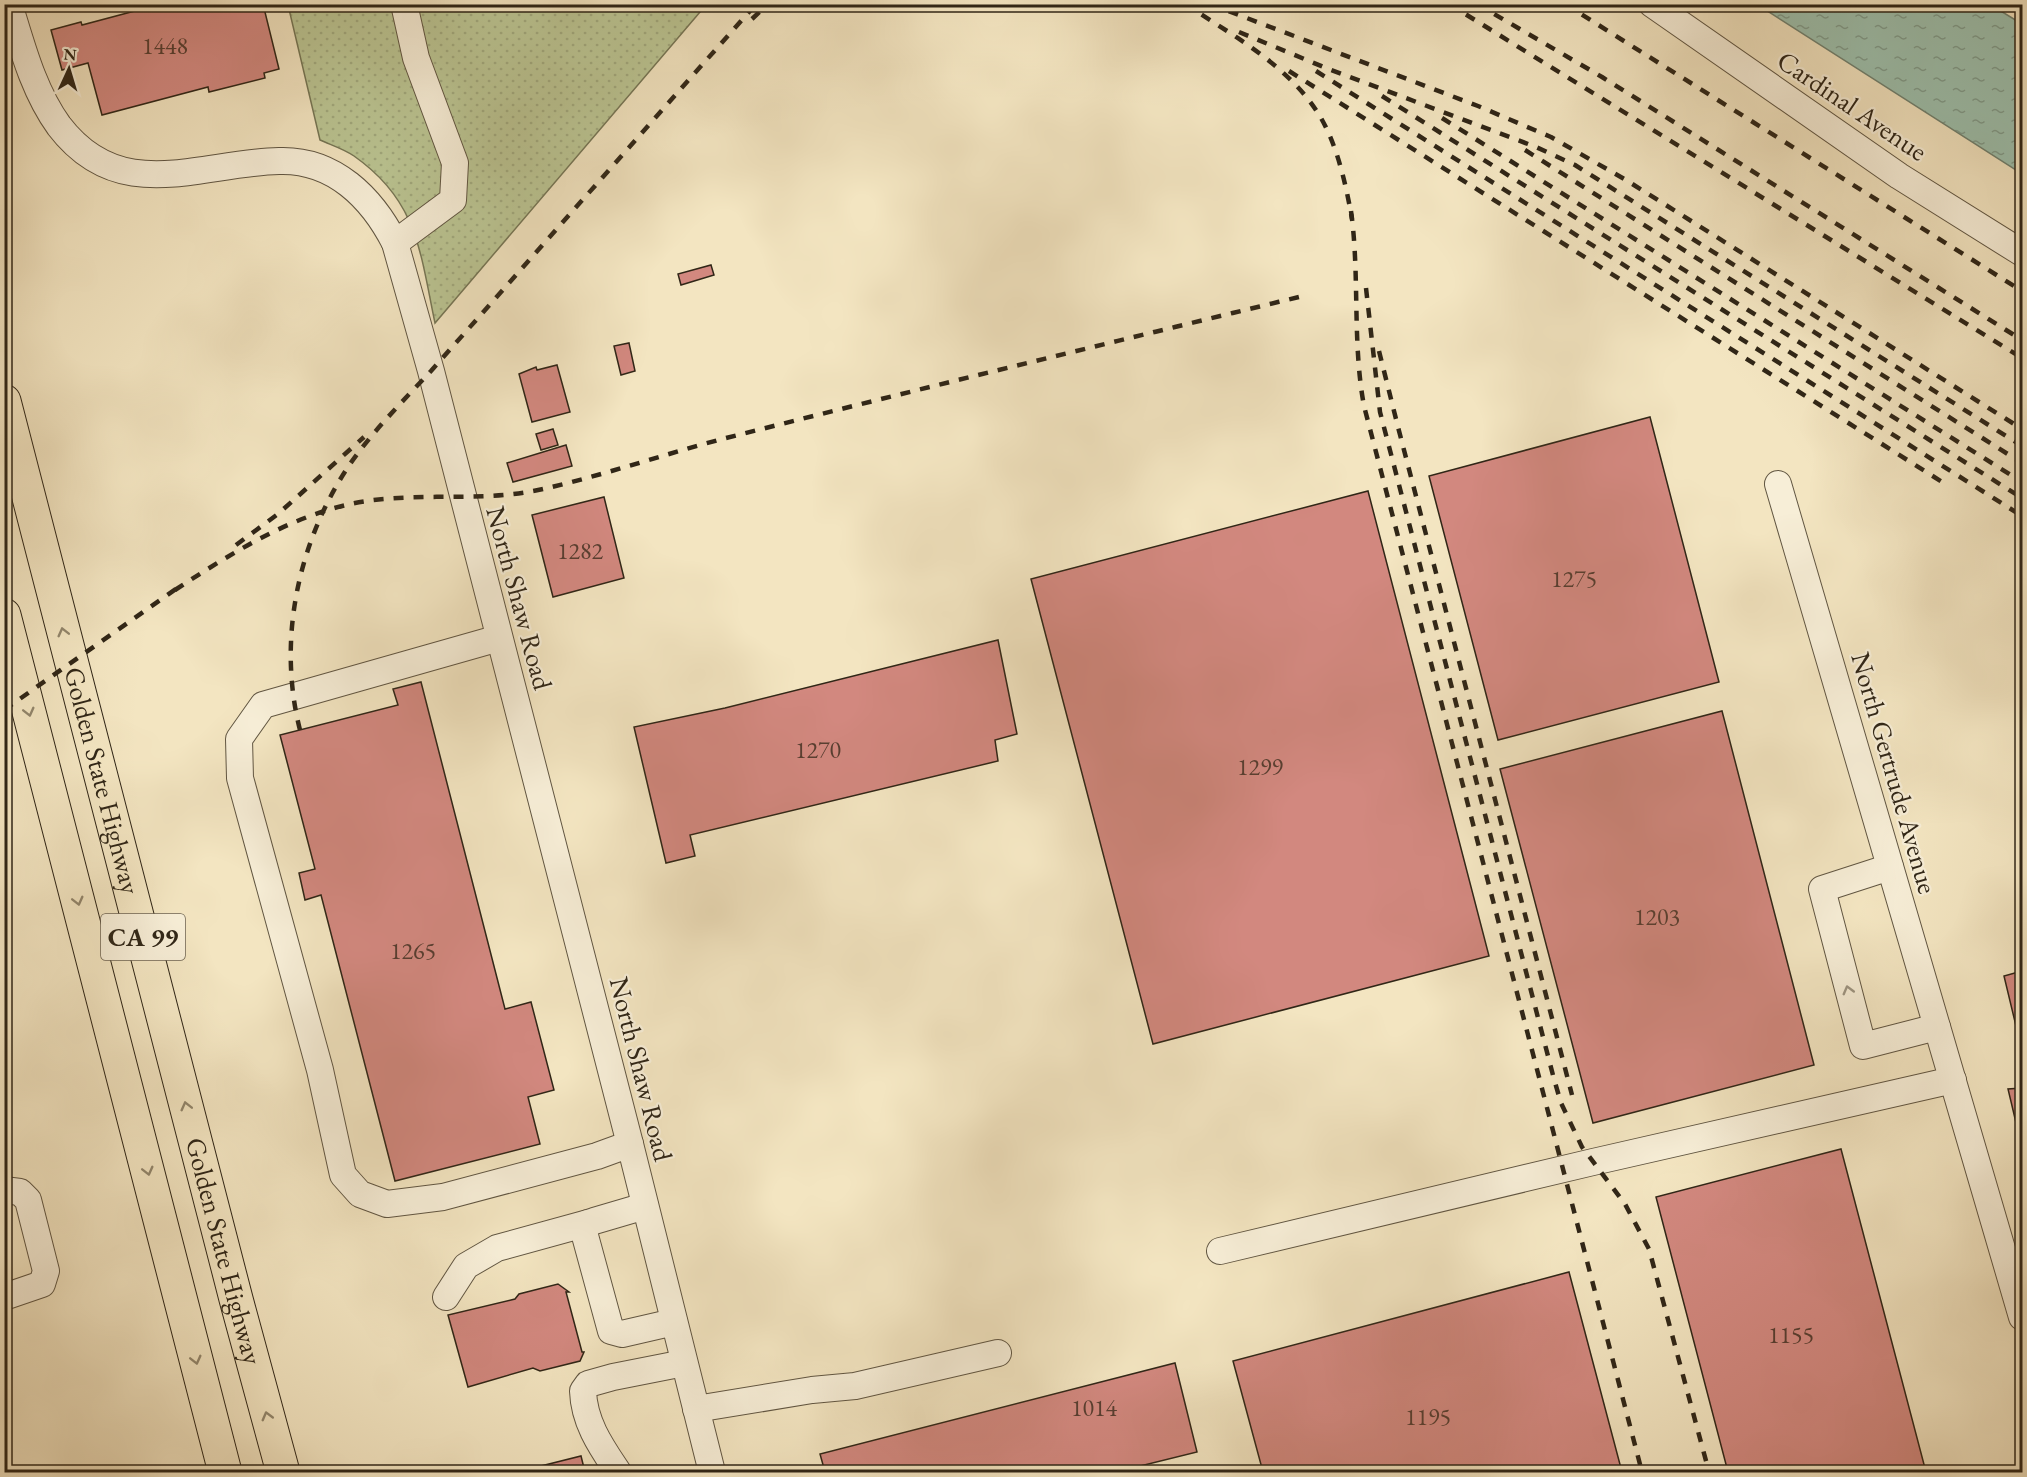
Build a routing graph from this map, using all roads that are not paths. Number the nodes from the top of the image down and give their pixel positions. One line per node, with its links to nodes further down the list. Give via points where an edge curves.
1 (9, 4): 4 (street, North Shaw Road, via 32,76 47,108 87,153 119,170 155,176 280,161 315,167 360,192 379,214)
2 (404, 4): 4 (street, via 416,58 454,164 453,200)
3 (1652, 4): 5 (street, Cardinal Avenue, via 1899,176)
4 (395, 243): 9 (street, North Shaw Road)
5 (2022, 253)
6 (4, 401): 26 (highway, Golden State Highway / CA 99, one-way to 6)
7 (1778, 484): 10 (street, North Gertrude Avenue)
8 (4, 615): 25 (highway, Golden State Highway / CA 99, one-way to 25)
9 (499, 638): 13 (street, North Shaw Road); 13 (street, via 263,705 239,739 240,778 320,1070 343,1175 360,1194 387,1204 443,1197)
10 (1890, 867): 11 (street, North Gertrude Avenue); 11 (street, one-way to 10, via 1863,1047 1822,889)
11 (1937, 1027): 12 (street, North Gertrude Avenue)
12 (1953, 1080): 17 (street); 20 (street, North Gertrude Avenue)
13 (630, 1144): 15 (street, North Shaw Road)
14 (4, 1190): 18 (street, via 20,1192 28,1200 46,1271 42,1284)
15 (645, 1206): 16 (street); 21 (street, North Shaw Road)
16 (588, 1223): 19 (street, via 497,1248 466,1266); 21 (street, via 584,1232 611,1331 622,1334)
17 (1220, 1251)
18 (4, 1296)
19 (446, 1298)
20 (2022, 1317)
21 (674, 1322): 23 (street, North Shaw Road)
22 (998, 1353): 24 (street, via 855,1386)
23 (684, 1362): 24 (street, North Shaw Road); 27 (street, via 588,1384 583,1391 591,1427)
24 (696, 1409): 28 (street, North Shaw Road)
25 (225, 1473)
26 (283, 1473)
27 (618, 1473)
28 (712, 1473)

